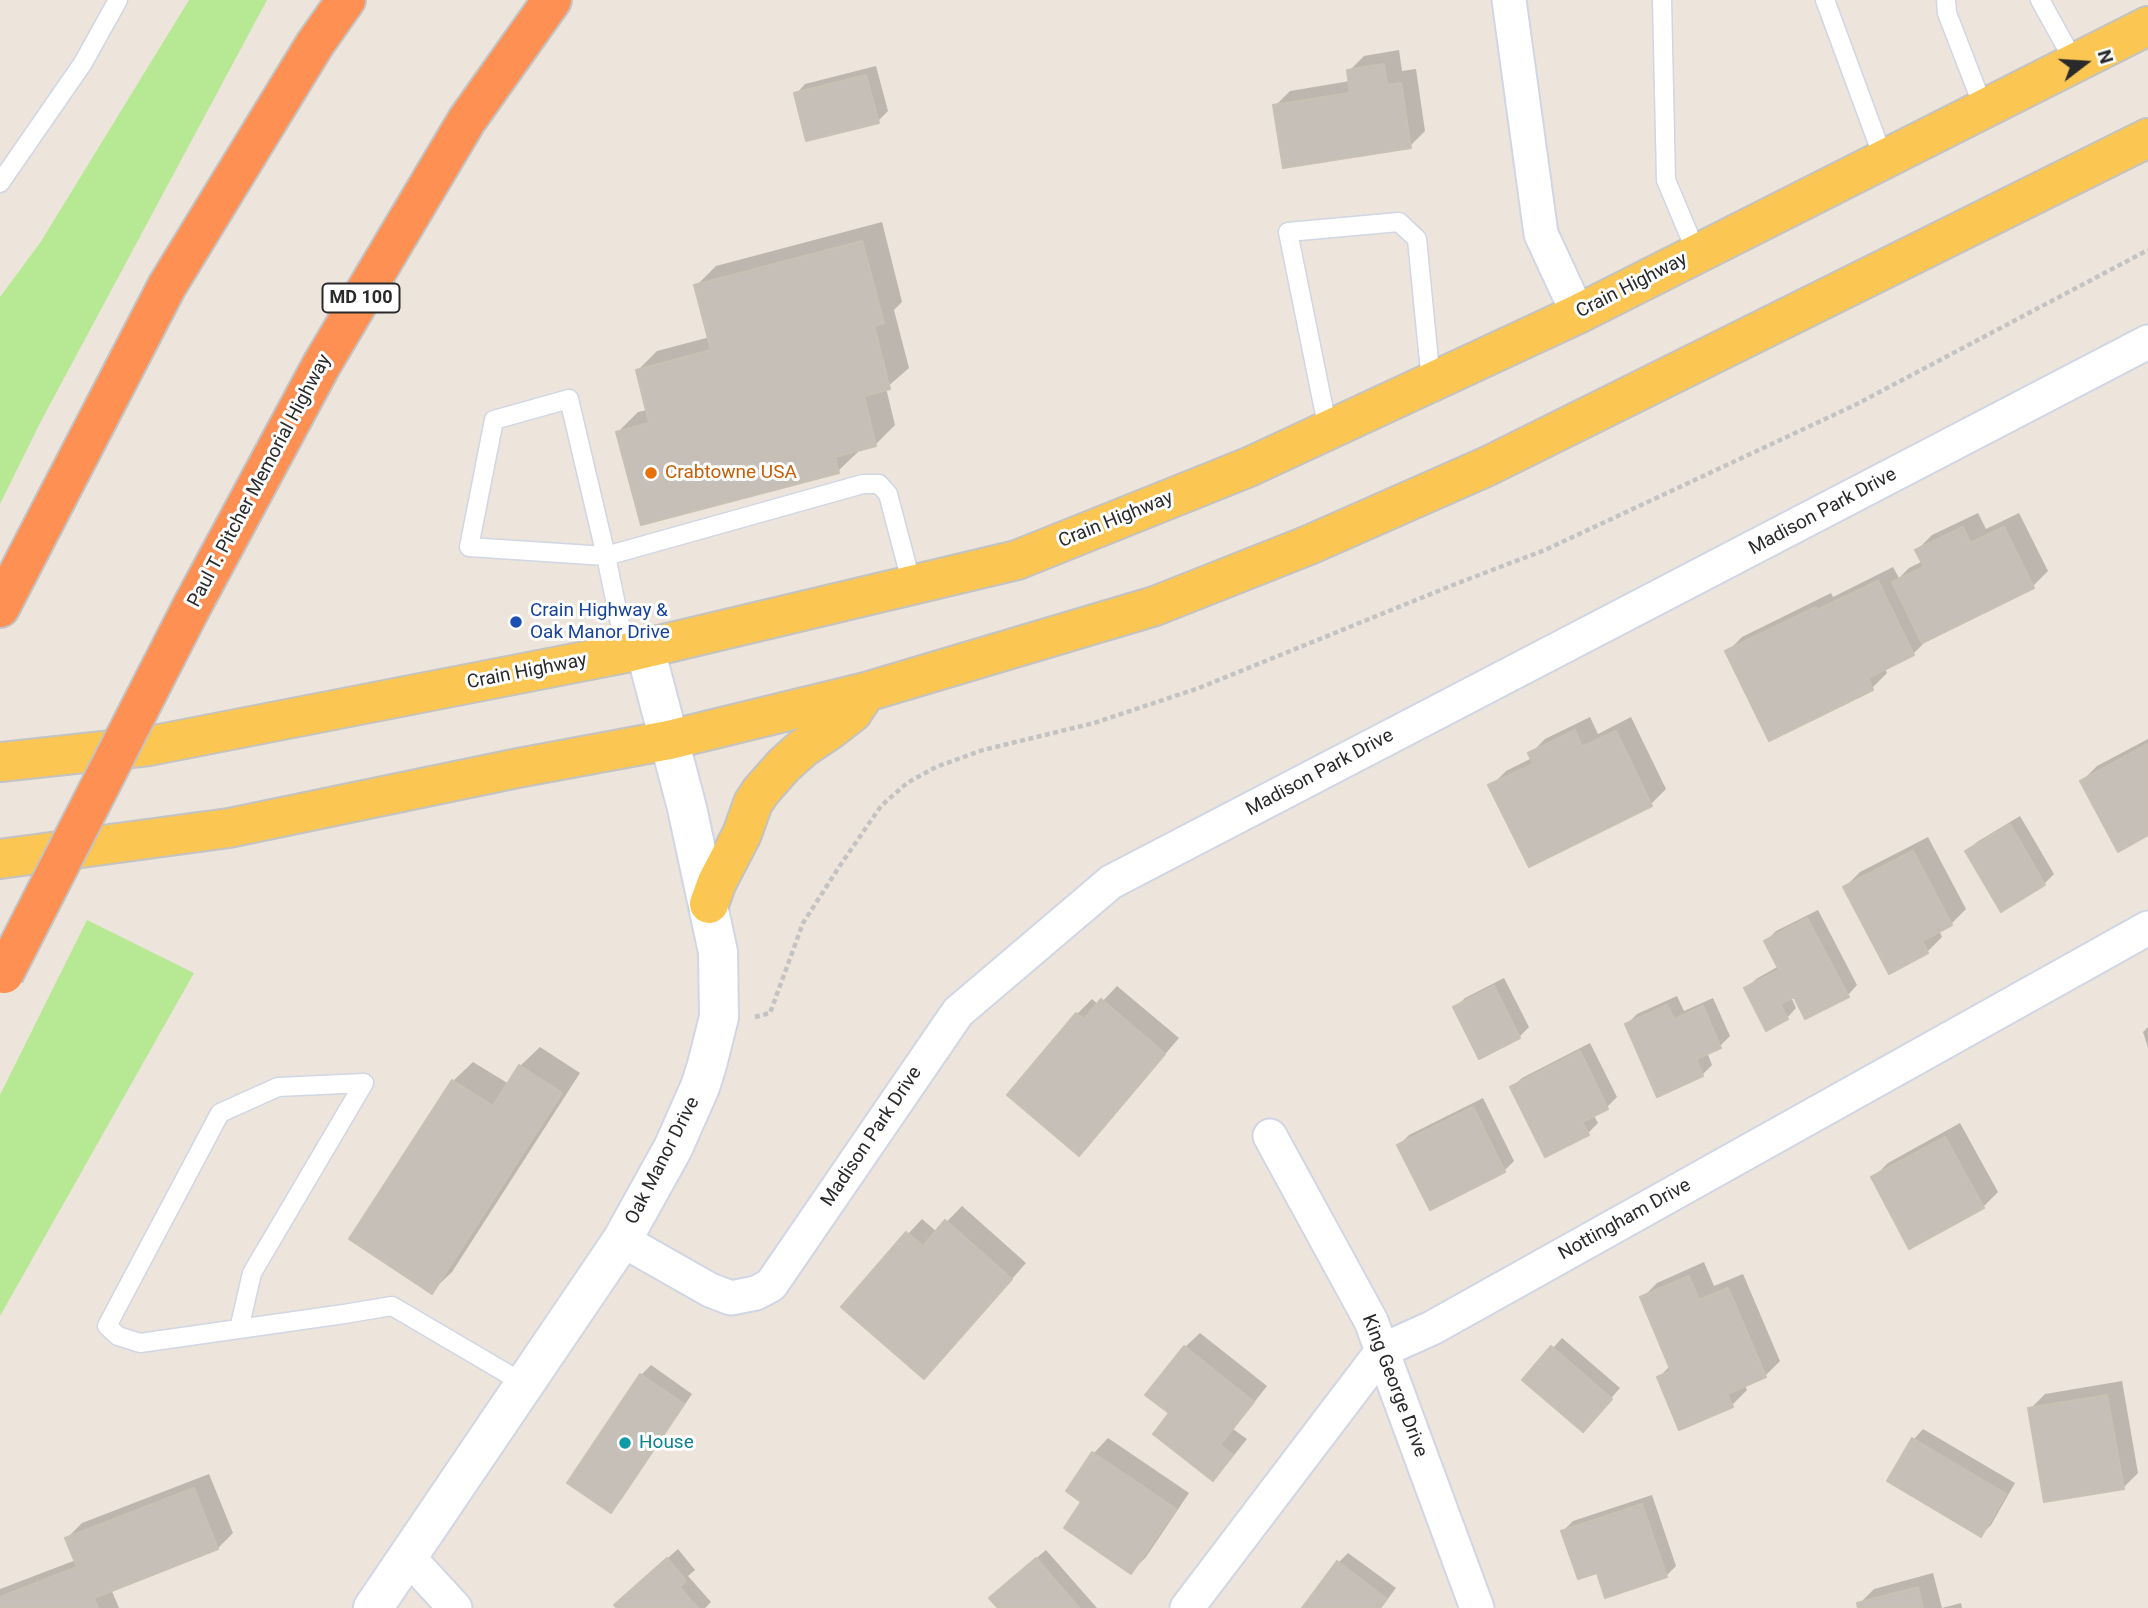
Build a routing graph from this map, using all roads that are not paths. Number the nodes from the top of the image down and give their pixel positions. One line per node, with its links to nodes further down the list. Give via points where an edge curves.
1 (118, 0): 14 (lane, via 83,63)
2 (346, 0): 22 (highway, via 167,286)
3 (552, 0): 30 (highway, Paul T. Pitcher Memorial Highway / MD 100, bridge, via 467,120 321,364)
4 (1509, 0): 16 (street, via 1541,234)
5 (1662, 0): 15 (lane, via 1666,180)
6 (1825, 0): 13 (lane)
7 (1946, 0): 11 (lane)
8 (2040, 0): 10 (lane)
9 (2148, 26): 10 (main road, Crain Highway)
10 (2075, 63): 11 (main road, Crain Highway)
11 (1984, 109): 13 (main road, Crain Highway)
12 (2148, 138): 24 (main road, via 1488,466 1309,545 1155,606)
13 (1884, 160): 15 (main road, Crain Highway)
14 (0, 183)
15 (1697, 254): 16 (main road, Crain Highway)
16 (1578, 314): 18 (main road, Crain Highway)
17 (2148, 342): 32 (street, Madison Park Drive, via 1111,882 958,1012 771,1285 730,1298)
18 (1431, 382): 19 (main road, Crain Highway); 19 (lane, via 1417,239 1399,222 1288,232)
19 (1328, 430): 21 (main road, Crain Highway, via 1250,467 1017,560)
20 (606, 556): 20 (lane, via 469,547 494,420 569,399); 21 (lane, via 863,484 879,484 888,494); 23 (lane)
21 (912, 585): 23 (main road, Crain Highway)
22 (0, 607)
23 (636, 651): 25 (street, Oak Manor Drive); 26 (main road, Crain Highway, via 149,746)
24 (866, 692): 25 (main road); 28 (main road, via 852,713 803,748 761,791)
25 (669, 740): 27 (main road, via 229,828); 28 (street, Oak Manor Drive)
26 (0, 762)
27 (0, 859)
28 (709, 904): 32 (street, Oak Manor Drive, via 718,952 719,1017 700,1087 673,1148)
29 (2148, 928): 34 (street, Nottingham Drive, via 1432,1328)
30 (2, 978)
31 (1270, 1136): 34 (street, King George Drive)
32 (622, 1240): 35 (street, Oak Manor Drive)
33 (239, 1329): 33 (lane, via 140,1343 118,1336 107,1326 220,1113 278,1087 364,1083 252,1273); 35 (lane, via 392,1306)
34 (1383, 1350): 39 (street, Nottingham Drive); 40 (street, King George Drive)
35 (525, 1384): 36 (street, Oak Manor Drive)
36 (408, 1558): 37 (street, Oak Manor Drive); 38 (street)
37 (373, 1608)
38 (455, 1608)
39 (1187, 1608)
40 (1477, 1608)

